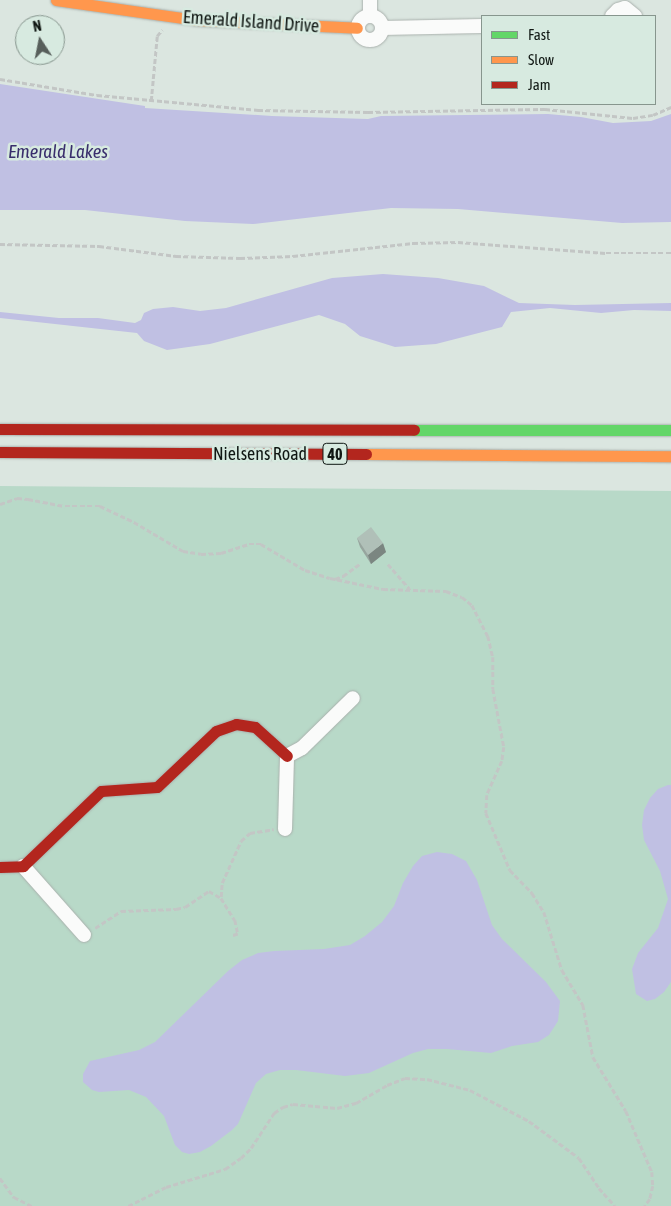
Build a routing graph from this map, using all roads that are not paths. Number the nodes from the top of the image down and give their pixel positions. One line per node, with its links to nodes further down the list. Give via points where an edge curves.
1 (56, 0): 7 (main road, Emerald Island Drive, via 165,16 299,27)
2 (370, 0): 5 (street)
3 (613, 15): 4 (street, via 625,8)
4 (634, 15)
5 (370, 16): 7 (street, via 362,19); 8 (street, via 379,20)
6 (481, 26): 8 (street)
7 (358, 28): 8 (street, via 362,37 369,40 377,38)
8 (382, 28)
9 (0, 429): 10 (main road, Nielsens Road / 40)
10 (671, 430)
11 (0, 452): 12 (main road, Nielsens Road / 40)
12 (671, 456)
13 (354, 698): 14 (street, via 302,748)
14 (287, 756): 15 (street); 16 (main road, via 255,727 236,724 216,731 157,787 101,791)
15 (286, 829)
16 (23, 866): 17 (main road); 18 (street)
17 (0, 867)
18 (84, 935)

